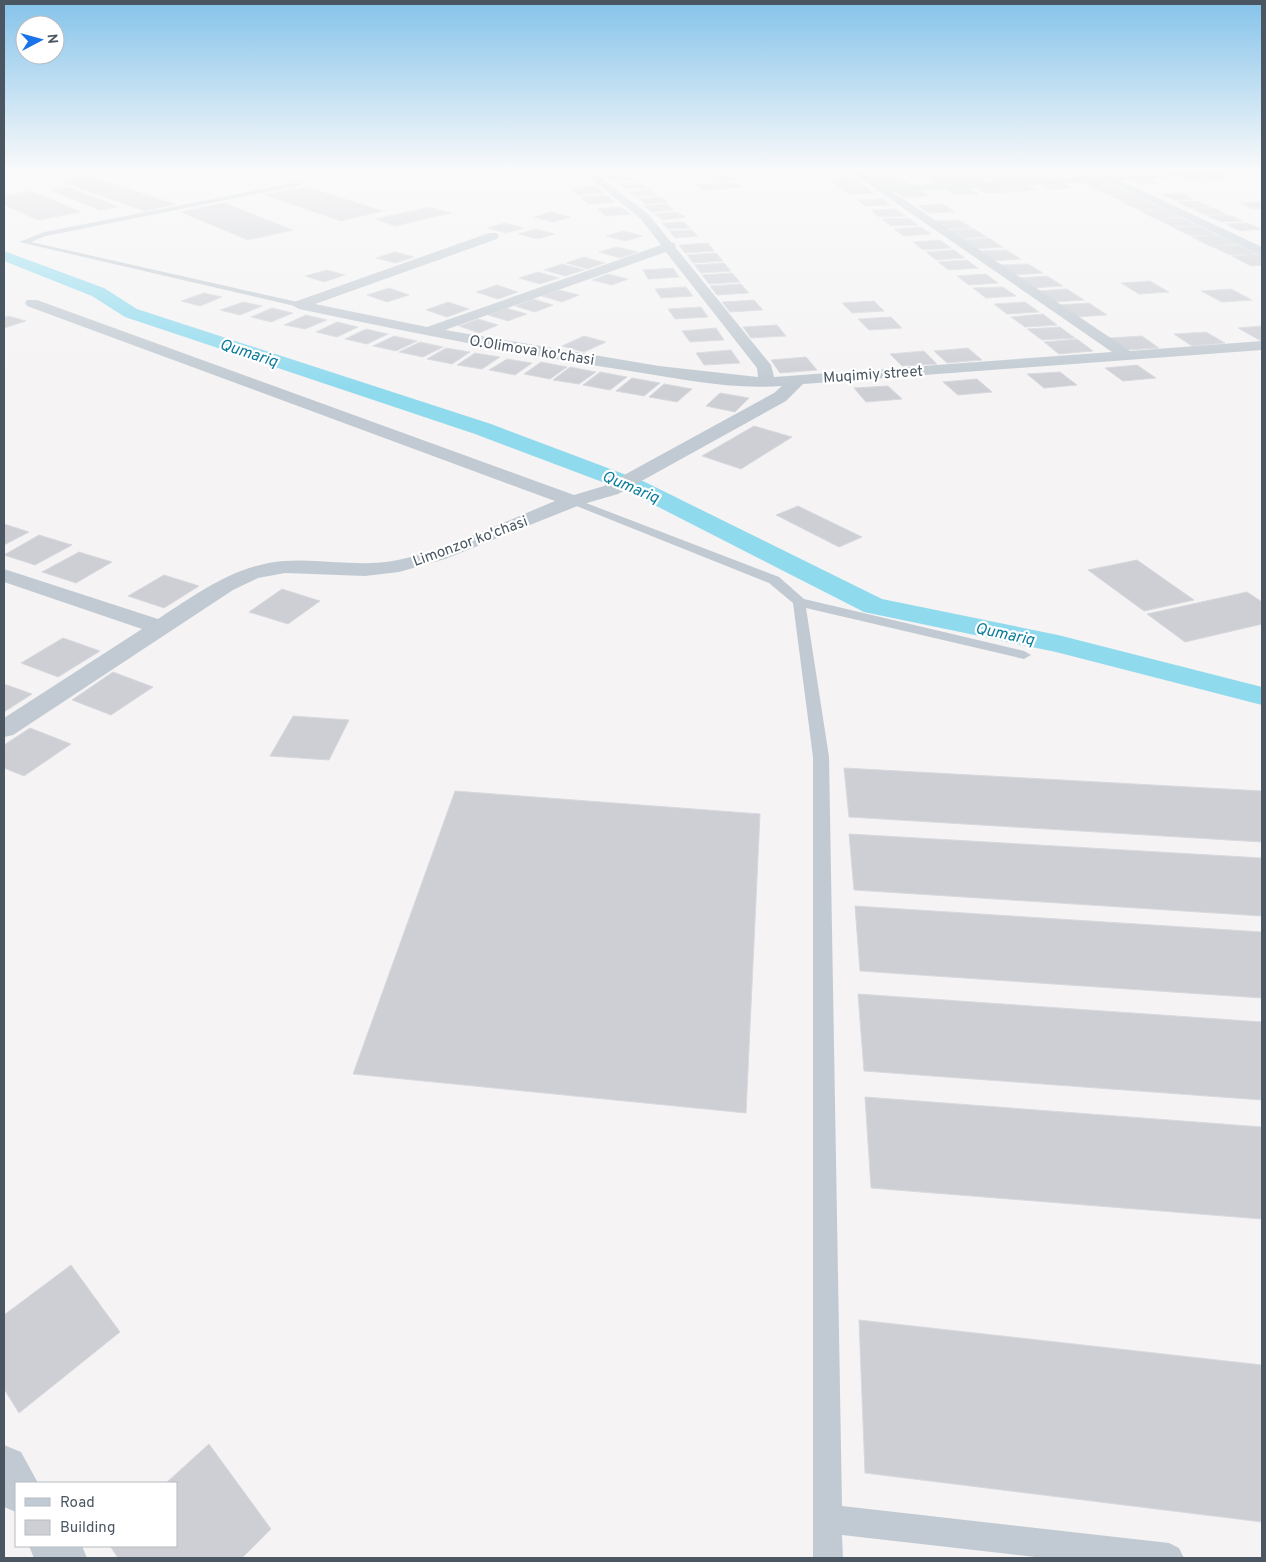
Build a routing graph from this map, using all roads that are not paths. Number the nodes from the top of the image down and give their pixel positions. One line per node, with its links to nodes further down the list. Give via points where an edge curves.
1 (22, 242): 9 (lane)
2 (476, 242): 9 (street)
3 (666, 242): 6 (street)
4 (960, 242): 12 (street)
5 (1241, 242): 7 (main road)
6 (670, 246): 10 (street); 14 (street, via 765,368)
7 (1262, 252)
8 (32, 303): 15 (street)
9 (299, 305): 10 (street, O.Olimova ko'chasi)
10 (425, 332): 14 (street, O.Olimova ko'chasi, via 735,381)
11 (1262, 346): 12 (street, Muqimiy street)
12 (1126, 355): 13 (street, Muqimiy street)
13 (798, 379): 14 (street, Muqimiy street); 15 (street, Limonzor ko'chasi, via 780,398 642,474 611,490)
14 (767, 382)
15 (573, 501): 17 (lane, via 774,580); 18 (street, Limonzor ko'chasi, via 438,555 399,566 365,570 285,567 254,572 225,585)
16 (4, 575): 18 (street)
17 (799, 602): 19 (lane); 23 (lane, via 821,757)
18 (160, 627): 20 (street, Limonzor ko'chasi)
19 (1024, 655)
20 (4, 729)
21 (4, 1468): 22 (street)
22 (15, 1486)
23 (828, 1519): 26 (lane); 27 (lane)
24 (55, 1547): 25 (street)
25 (62, 1558)
26 (828, 1558)
27 (1169, 1558)

